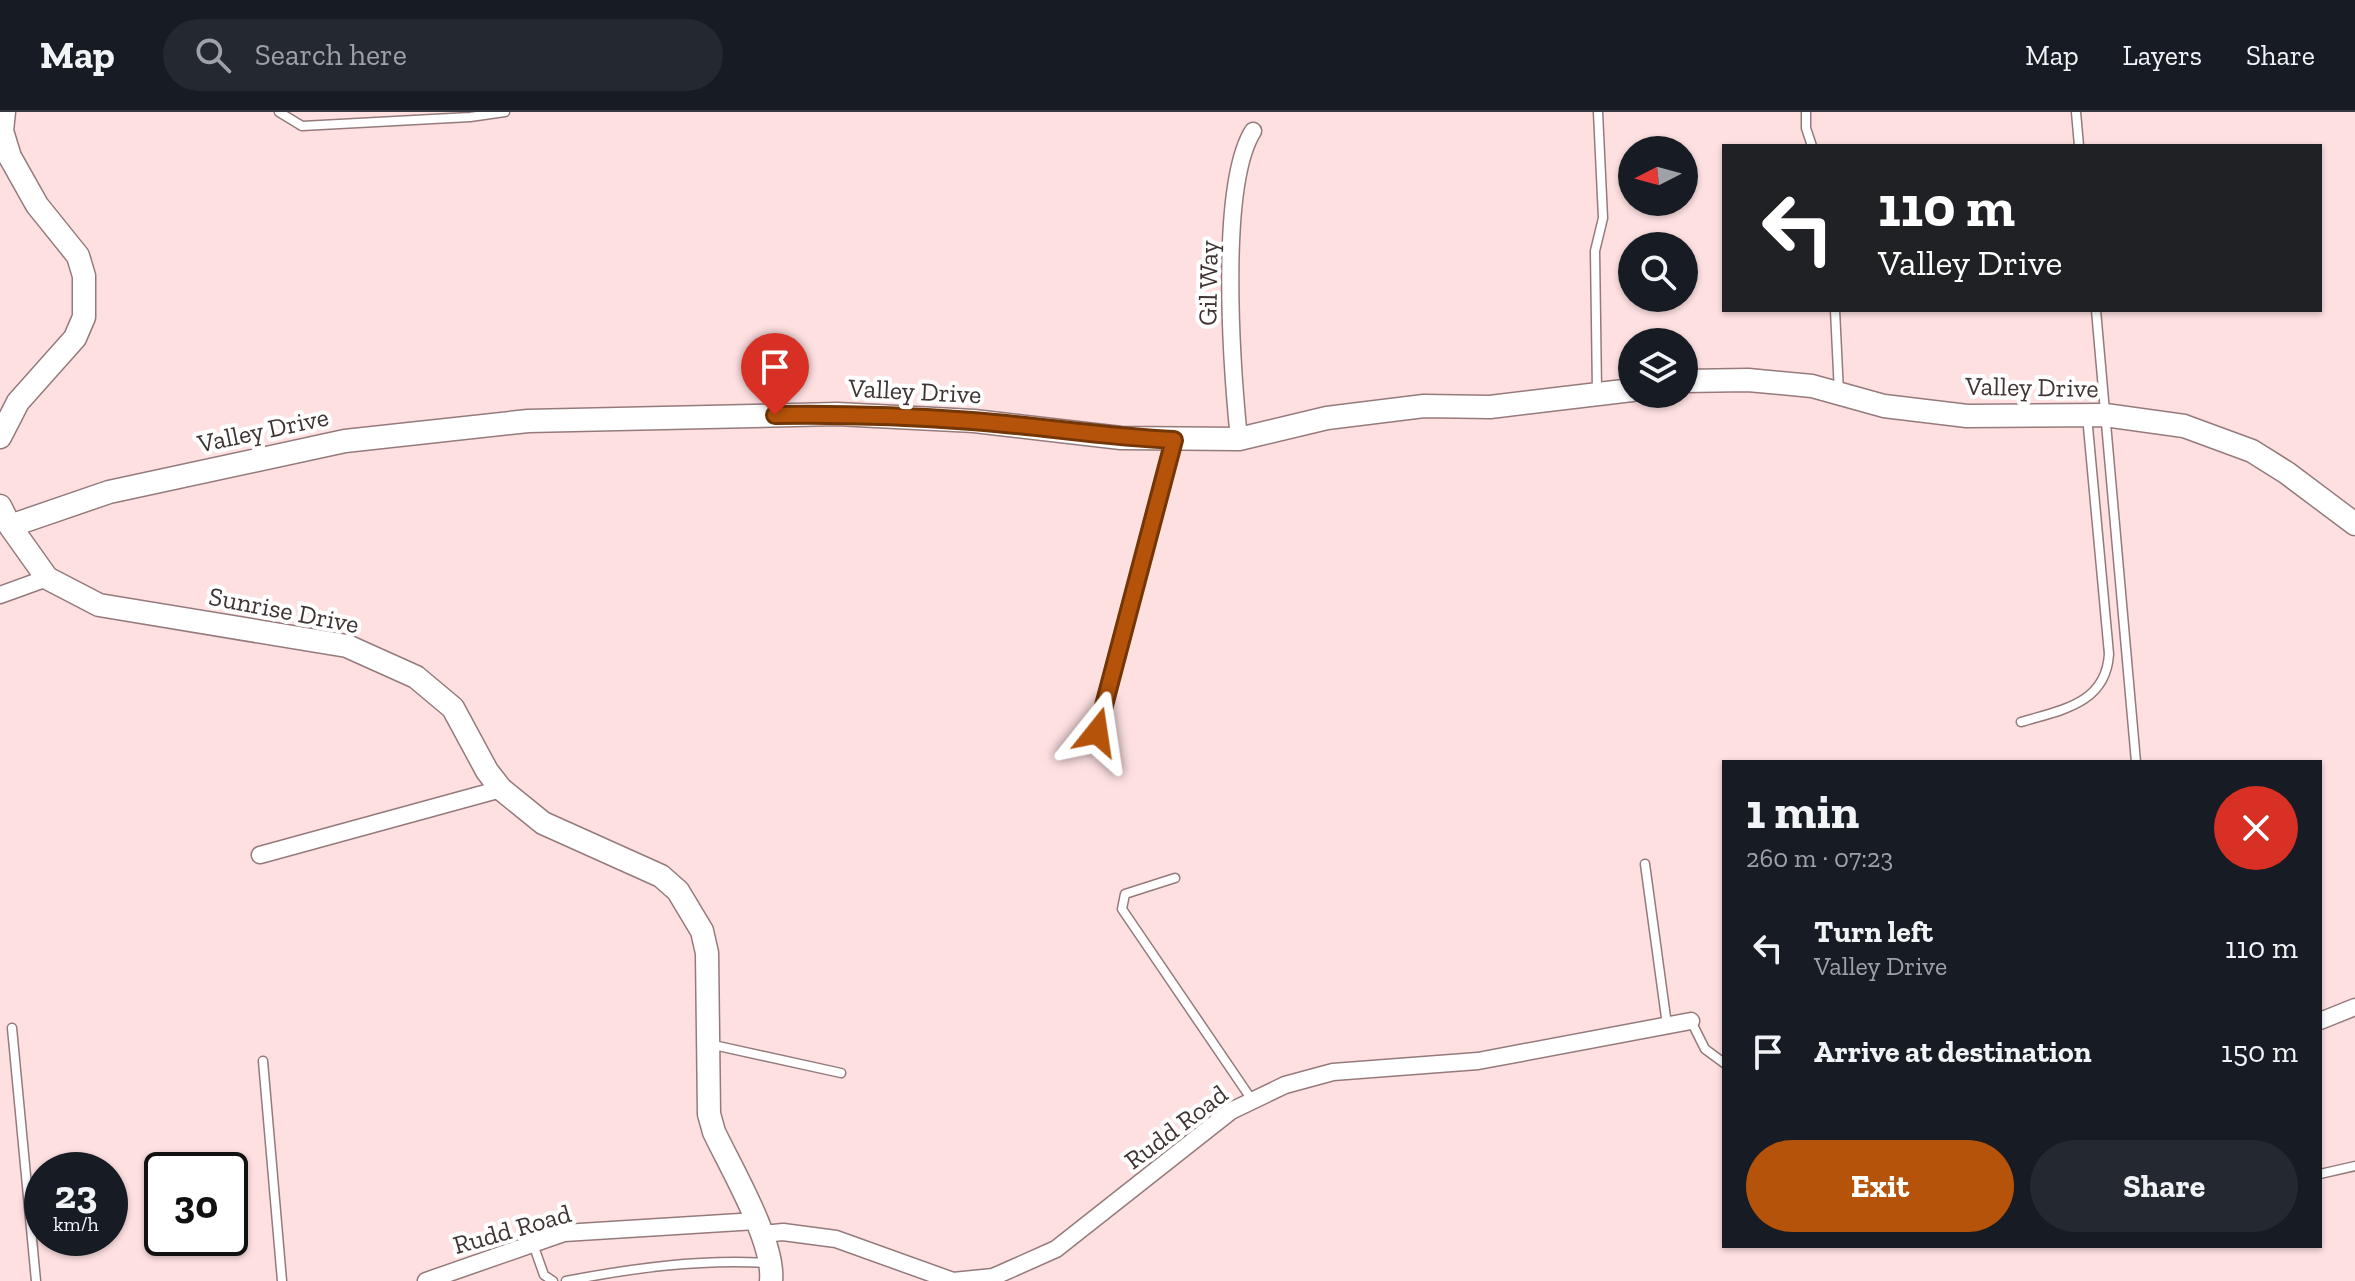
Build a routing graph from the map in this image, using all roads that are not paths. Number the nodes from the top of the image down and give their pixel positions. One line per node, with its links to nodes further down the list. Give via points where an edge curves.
1 (4, 112): 17 (street, via 2,131 10,157 37,205 78,256 84,276 84,317 75,338 18,402)
2 (279, 112): 3 (lane, via 302,126)
3 (505, 112)
4 (1598, 112): 15 (lane, via 1603,218 1595,251)
5 (1806, 112): 8 (lane)
6 (2076, 112): 9 (lane)
7 (1253, 131): 18 (street, Gil Way, via 1245,145 1233,215 1231,361)
8 (1811, 144)
9 (2079, 144)
10 (1835, 312): 14 (lane)
11 (2096, 312): 16 (lane)
12 (1698, 381): 14 (street, Valley Drive, via 1748,380)
13 (1618, 392): 15 (street, Valley Drive)
14 (1839, 394): 16 (street, Valley Drive, via 1884,406 1967,416)
15 (1597, 396): 18 (street, Valley Drive, via 1490,407 1409,408 1327,418)
16 (2096, 415): 21 (street, Valley Drive, via 2184,426 2252,451); 24 (lane, via 2108,671 2086,700); 26 (lane)
17 (0, 437)
18 (1239, 439): 19 (street, Valley Drive)
19 (1174, 440): 20 (street, Valley Drive, via 837,414 528,421 345,441); 25 (street)
20 (5, 516): 22 (street, Sunrise Drive)
21 (2355, 524)
22 (47, 578): 23 (street); 27 (street, Sunrise Drive, via 99,605 347,646 416,677 453,708)
23 (0, 595)
24 (2021, 722)
25 (1097, 732)
26 (2136, 760)
27 (501, 789): 28 (street); 36 (street, Sunrise Drive, via 543,823 661,876 678,891 702,931 707,953)
28 (260, 855)
29 (1645, 864): 34 (lane)
30 (1175, 878): 40 (lane, via 1125,894 1122,909)
31 (2355, 1007): 32 (street)
32 (2322, 1020)
33 (1691, 1021): 34 (street, Rudd Road); 38 (lane, via 1705,1049)
34 (1667, 1026): 40 (street, Rudd Road, via 1478,1061 1333,1072)
35 (12, 1028): 46 (lane)
36 (706, 1043): 39 (lane); 43 (street, Sunrise Drive, via 714,1132)
37 (263, 1061): 47 (lane)
38 (1722, 1062)
39 (841, 1073)
40 (1252, 1101): 43 (street, Rudd Road, via 1231,1111 1056,1249 993,1277 953,1281 836,1239)
41 (2355, 1166): 42 (lane)
42 (2322, 1174)
43 (759, 1227): 44 (street, Rudd Road, via 564,1233); 45 (street, Sunrise Drive)
44 (533, 1244): 48 (street, Rudd Road); 49 (lane, via 544,1275)
45 (770, 1272): 50 (lane, via 741,1262 654,1265)
46 (36, 1281)
47 (282, 1281)
48 (426, 1281)
49 (553, 1281)
50 (566, 1281)

